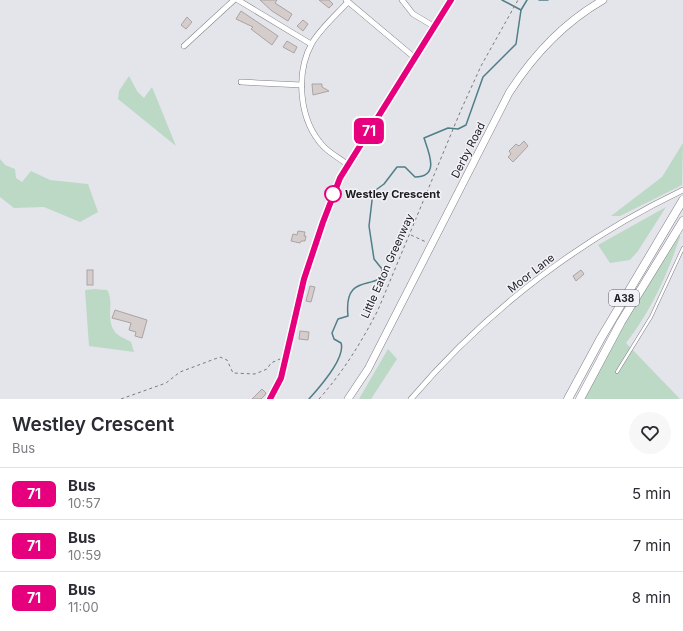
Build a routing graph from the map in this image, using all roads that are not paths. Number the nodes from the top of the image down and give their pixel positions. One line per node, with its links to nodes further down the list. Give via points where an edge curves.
1 (234, 0): 8 (street)
2 (238, 0): 9 (street)
3 (402, 0): 7 (street, via 413,14)
4 (451, 0): 7 (street)
5 (604, 0): 22 (main road, Derby Road, via 567,24 526,67 510,93 368,368)
6 (347, 1): 9 (street); 12 (street)
7 (436, 27): 12 (street)
8 (188, 42): 10 (street); 11 (street)
9 (311, 44): 14 (street, via 304,64)
10 (184, 46)
11 (194, 46)
12 (415, 58): 15 (street)
13 (240, 82): 14 (street)
14 (302, 85): 15 (street, via 306,116 314,132 324,147)
15 (348, 165): 21 (street, via 332,197 314,249 304,279 286,361)
16 (683, 190): 23 (street, Moor Lane, via 587,244 539,278 481,325)
17 (683, 200): 24 (highway, A38, via 600,338)
18 (683, 221): 25 (highway, A38, via 621,322)
19 (683, 248): 20 (lane, via 652,316)
20 (617, 372)
21 (270, 399)
22 (348, 399)
23 (411, 399)
24 (568, 399)
25 (580, 399)

